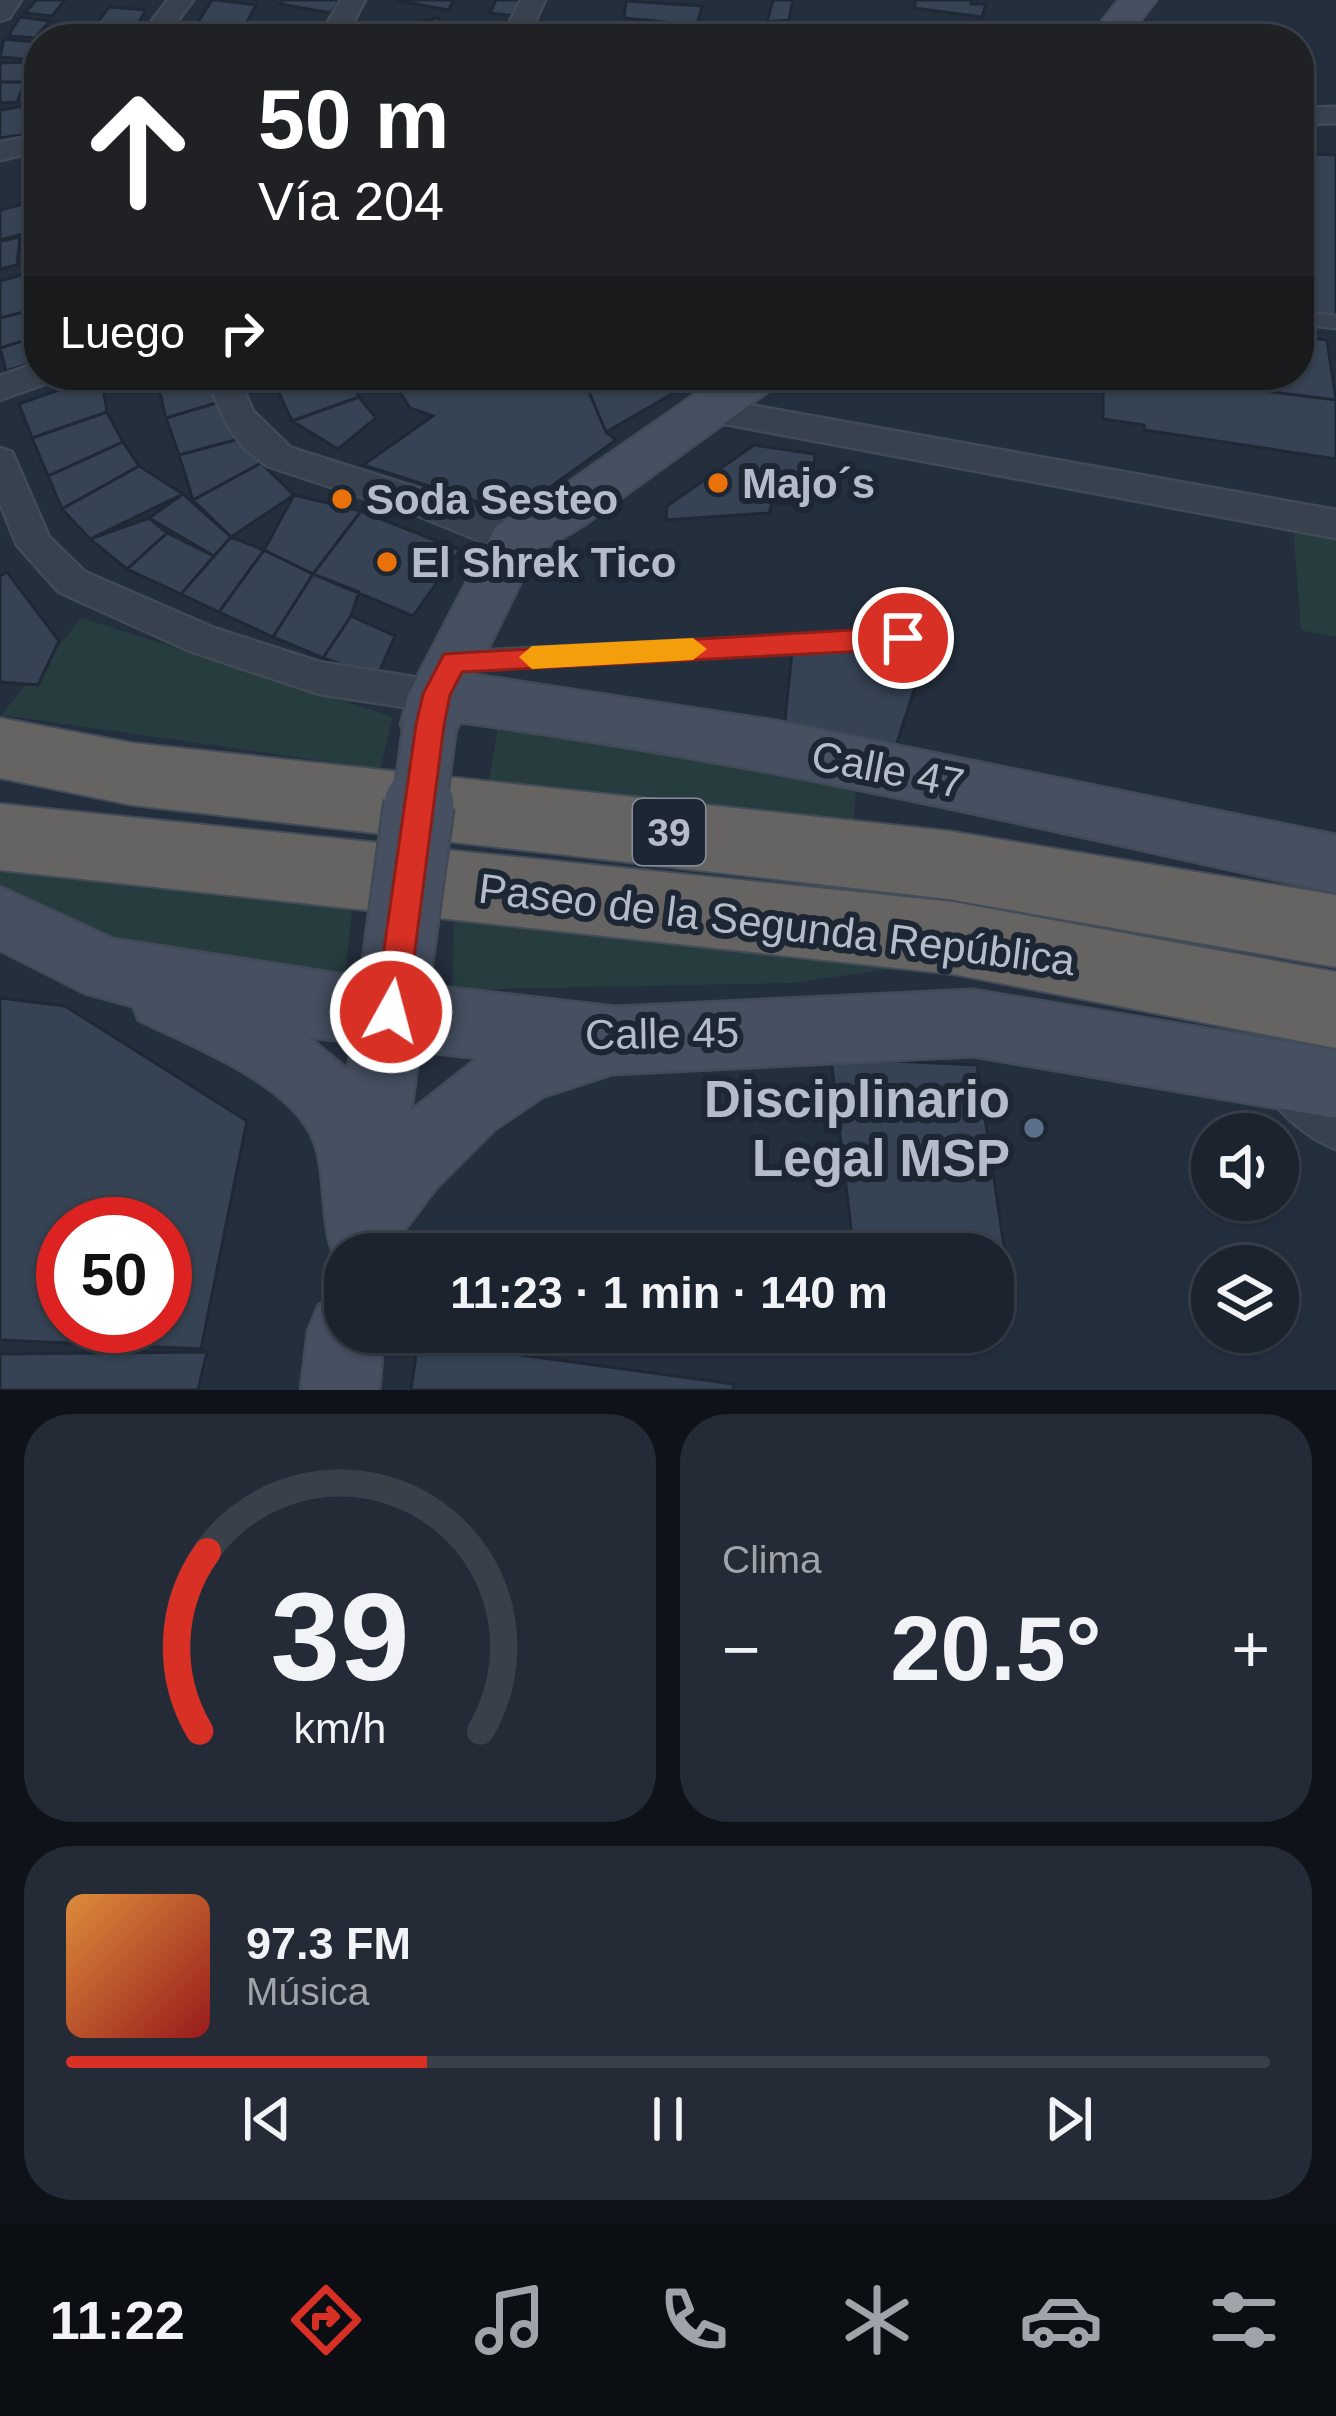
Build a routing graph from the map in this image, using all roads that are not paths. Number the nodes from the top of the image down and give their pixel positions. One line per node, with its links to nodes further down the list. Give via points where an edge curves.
1 (9, 0): 4 (street)
2 (181, 0): 5 (street)
3 (1138, 0): 6 (main road)
4 (0, 13)
5 (163, 24)
6 (1119, 24)
7 (228, 390): 12 (street, via 256,440 279,457)
8 (737, 390): 9 (main road)
9 (710, 410): 11 (street); 12 (main road)
10 (0, 461): 14 (street, via 34,545 72,582 203,640 319,678)
11 (1336, 524)
12 (515, 541): 14 (main road)
13 (903, 638): 14 (lane)
14 (440, 694): 17 (main road, Calle 47, via 863,762); 21 (main road, bridge)
15 (0, 748): 19 (highway, Paseo de la Segunda República / 39, via 132,774 948,866)
16 (0, 837): 22 (highway, Paseo de la Segunda República / 39, via 953,938)
17 (1336, 864)
18 (0, 917): 20 (main road, Calle 45)
19 (1336, 931)
20 (108, 970): 21 (main road, Calle 45, via 299,1003); 27 (main road, via 288,1062 331,1104 346,1131)
21 (393, 999): 23 (main road, Calle 45); 28 (main road)
22 (1336, 1010)
23 (615, 1041): 24 (main road, Calle 45, via 974,1023); 29 (main road, via 520,1070 467,1107 400,1170)
24 (1265, 1070): 25 (main road, Calle 45); 26 (street)
25 (1336, 1084)
26 (1336, 1125)
27 (357, 1233)
28 (359, 1233)
29 (363, 1233)
30 (344, 1353): 31 (main road)
31 (340, 1390)

